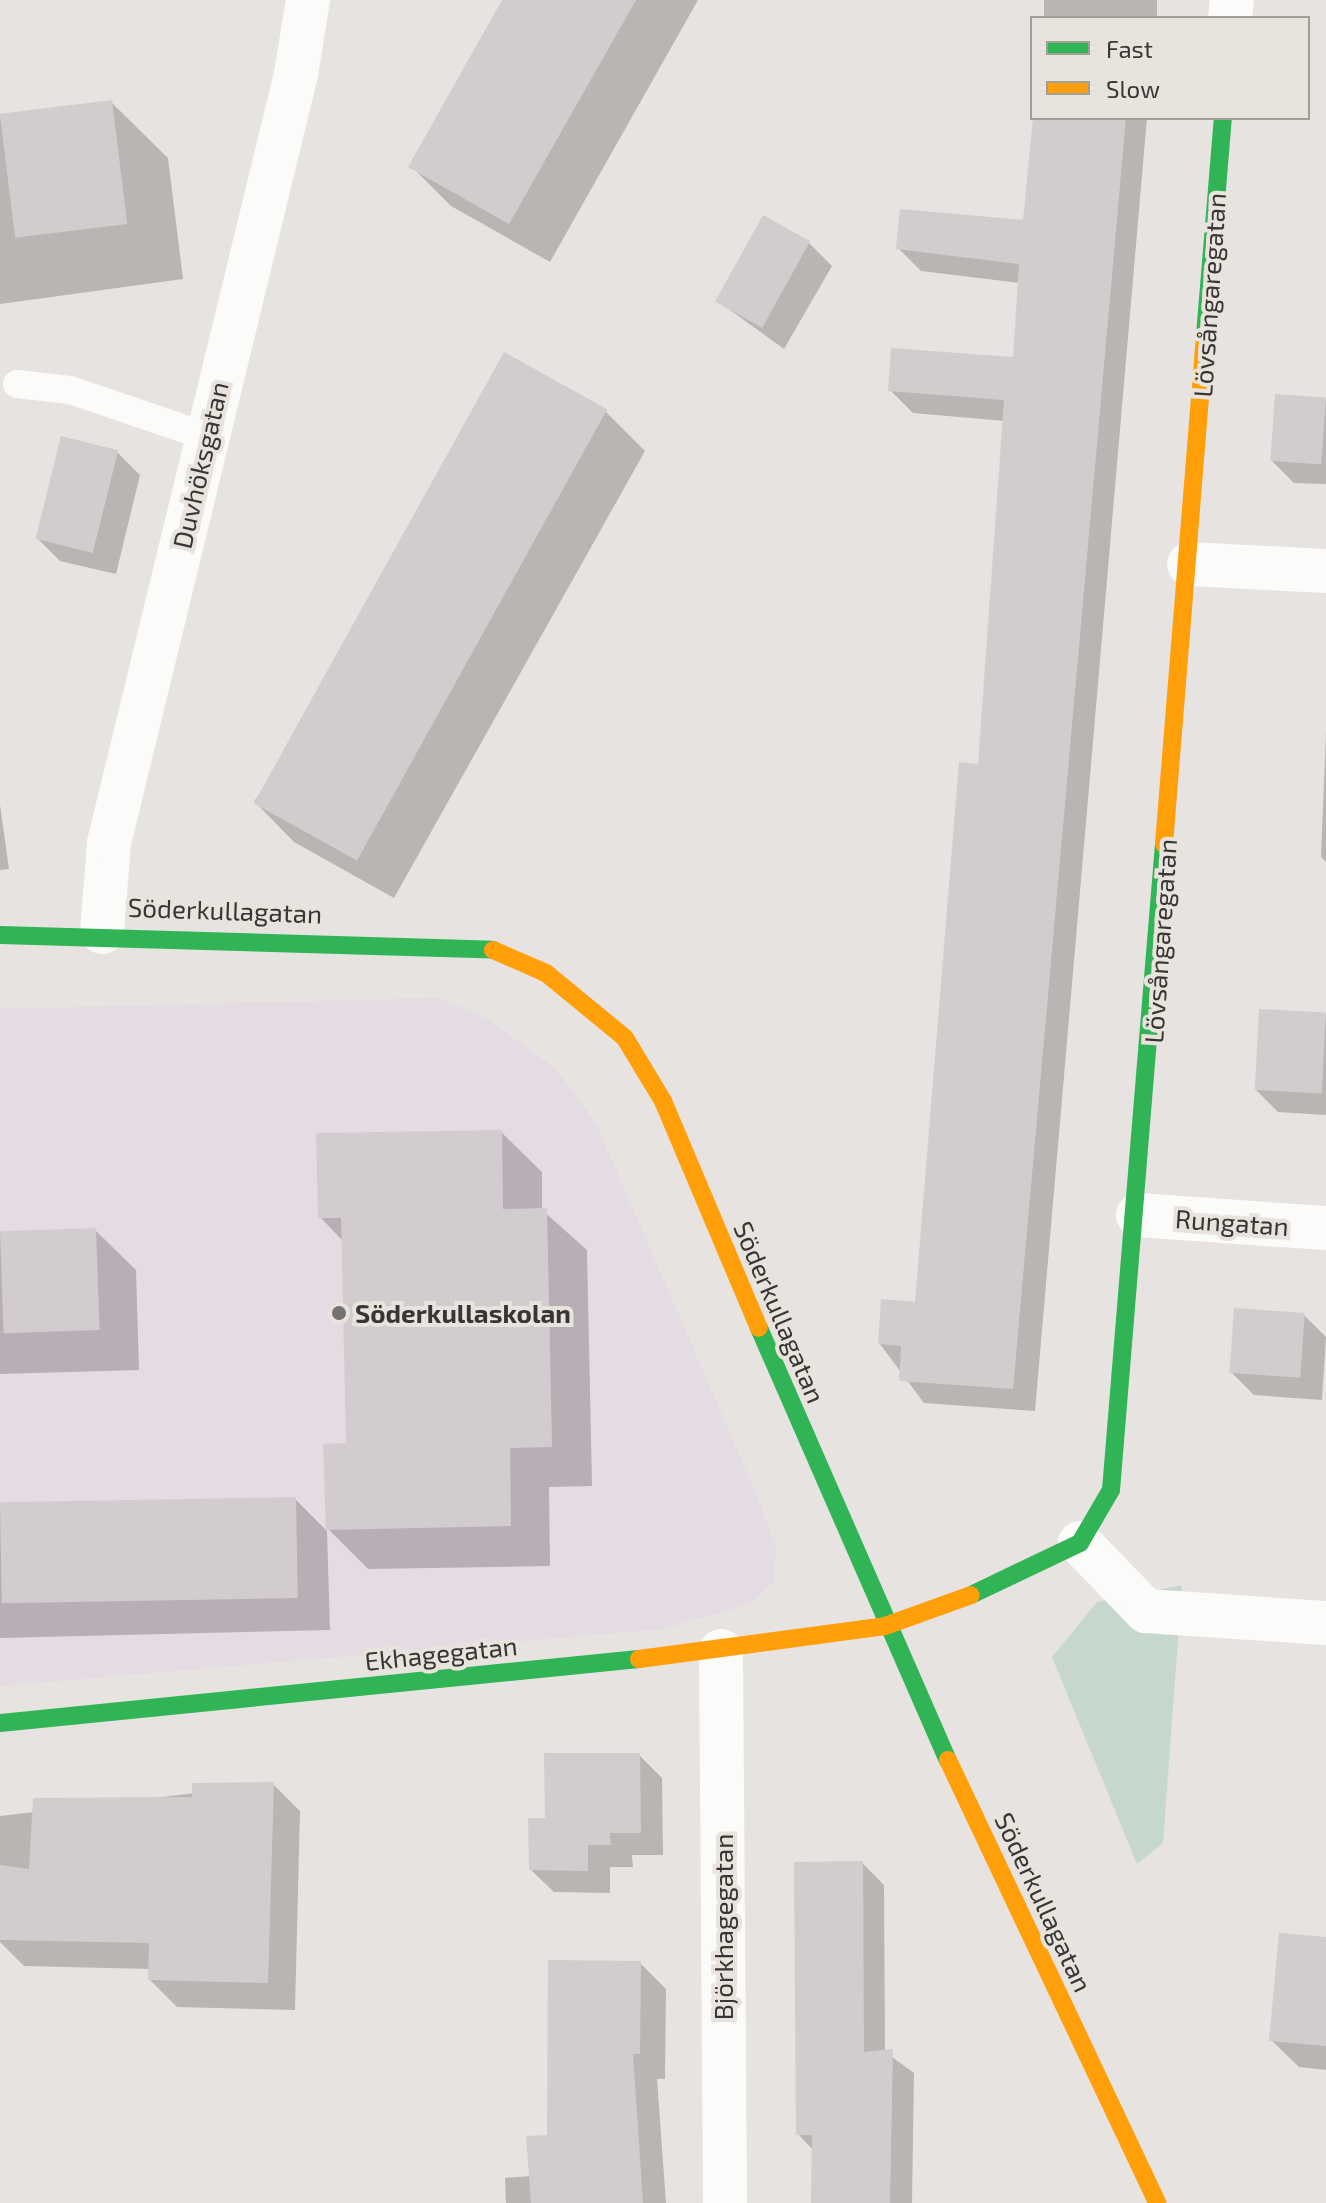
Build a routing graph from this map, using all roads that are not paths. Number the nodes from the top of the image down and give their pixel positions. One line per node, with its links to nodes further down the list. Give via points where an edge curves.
1 (308, 0): 4 (street, Duvhöksgatan, via 296,74)
2 (1223, 120): 5 (street, Lövsångaregatan)
3 (17, 384): 4 (lane, via 70,390)
4 (206, 436): 7 (street, Duvhöksgatan, via 109,843)
5 (1189, 564): 6 (street); 9 (street, Lövsångaregatan)
6 (1326, 571)
7 (102, 932): 8 (street, Söderkullagatan); 13 (street, Söderkullagatan, via 479,944 546,973 583,998 625,1038 663,1101)
8 (0, 935)
9 (1138, 1215): 10 (street, Rungatan); 11 (street, Lövsångaregatan, via 1111,1490)
10 (1326, 1228)
11 (1080, 1543): 12 (street, via 1146,1611); 13 (street, via 988,1589)
12 (1326, 1623)
13 (885, 1626): 14 (street, Ekhagegatan); 17 (street, Söderkullagatan)
14 (721, 1651): 15 (street, Ekhagegatan); 16 (street, Björkhagegatan)
15 (0, 1723)
16 (725, 2203)
17 (1157, 2203)

